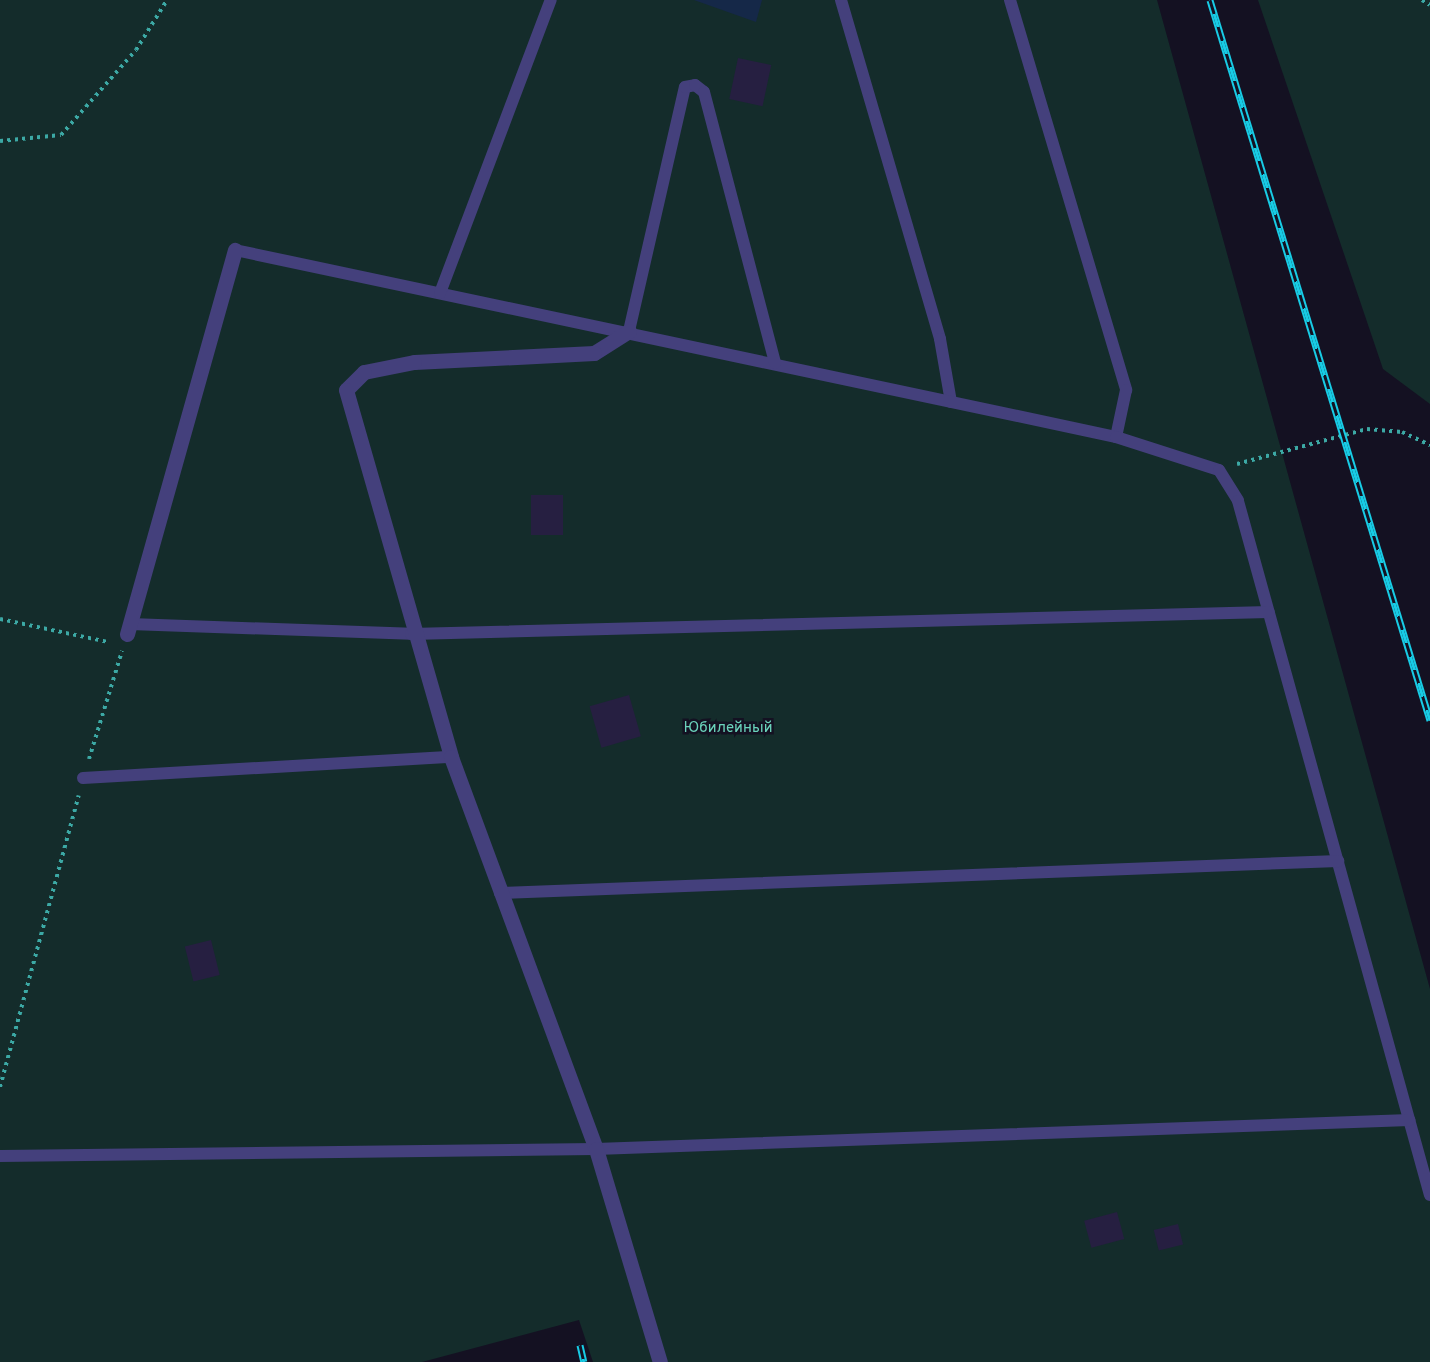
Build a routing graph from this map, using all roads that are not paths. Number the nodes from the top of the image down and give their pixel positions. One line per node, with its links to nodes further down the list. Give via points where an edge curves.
1 (551, 0): 5 (lane)
2 (841, 0): 8 (lane, via 940,339)
3 (1010, 0): 9 (lane, via 1126,390)
4 (235, 250): 5 (lane); 11 (street)
5 (440, 293): 6 (lane)
6 (629, 331): 7 (lane); 7 (lane, via 685,87 695,85 704,92); 12 (street, via 594,353 414,362 364,372 346,390)
7 (775, 363): 8 (lane)
8 (951, 402): 9 (lane)
9 (1116, 437): 10 (lane, via 1219,470 1239,501)
10 (1269, 612): 12 (lane); 15 (lane)
11 (128, 629): 12 (lane)
12 (411, 634): 13 (street)
13 (451, 757): 14 (lane); 16 (street)
14 (83, 778)
15 (1338, 861): 16 (lane); 17 (lane)
16 (500, 892): 18 (street)
17 (1409, 1120): 18 (lane); 20 (lane)
18 (596, 1149): 19 (lane); 21 (street)
19 (0, 1156)
20 (1430, 1195)
21 (660, 1362)

